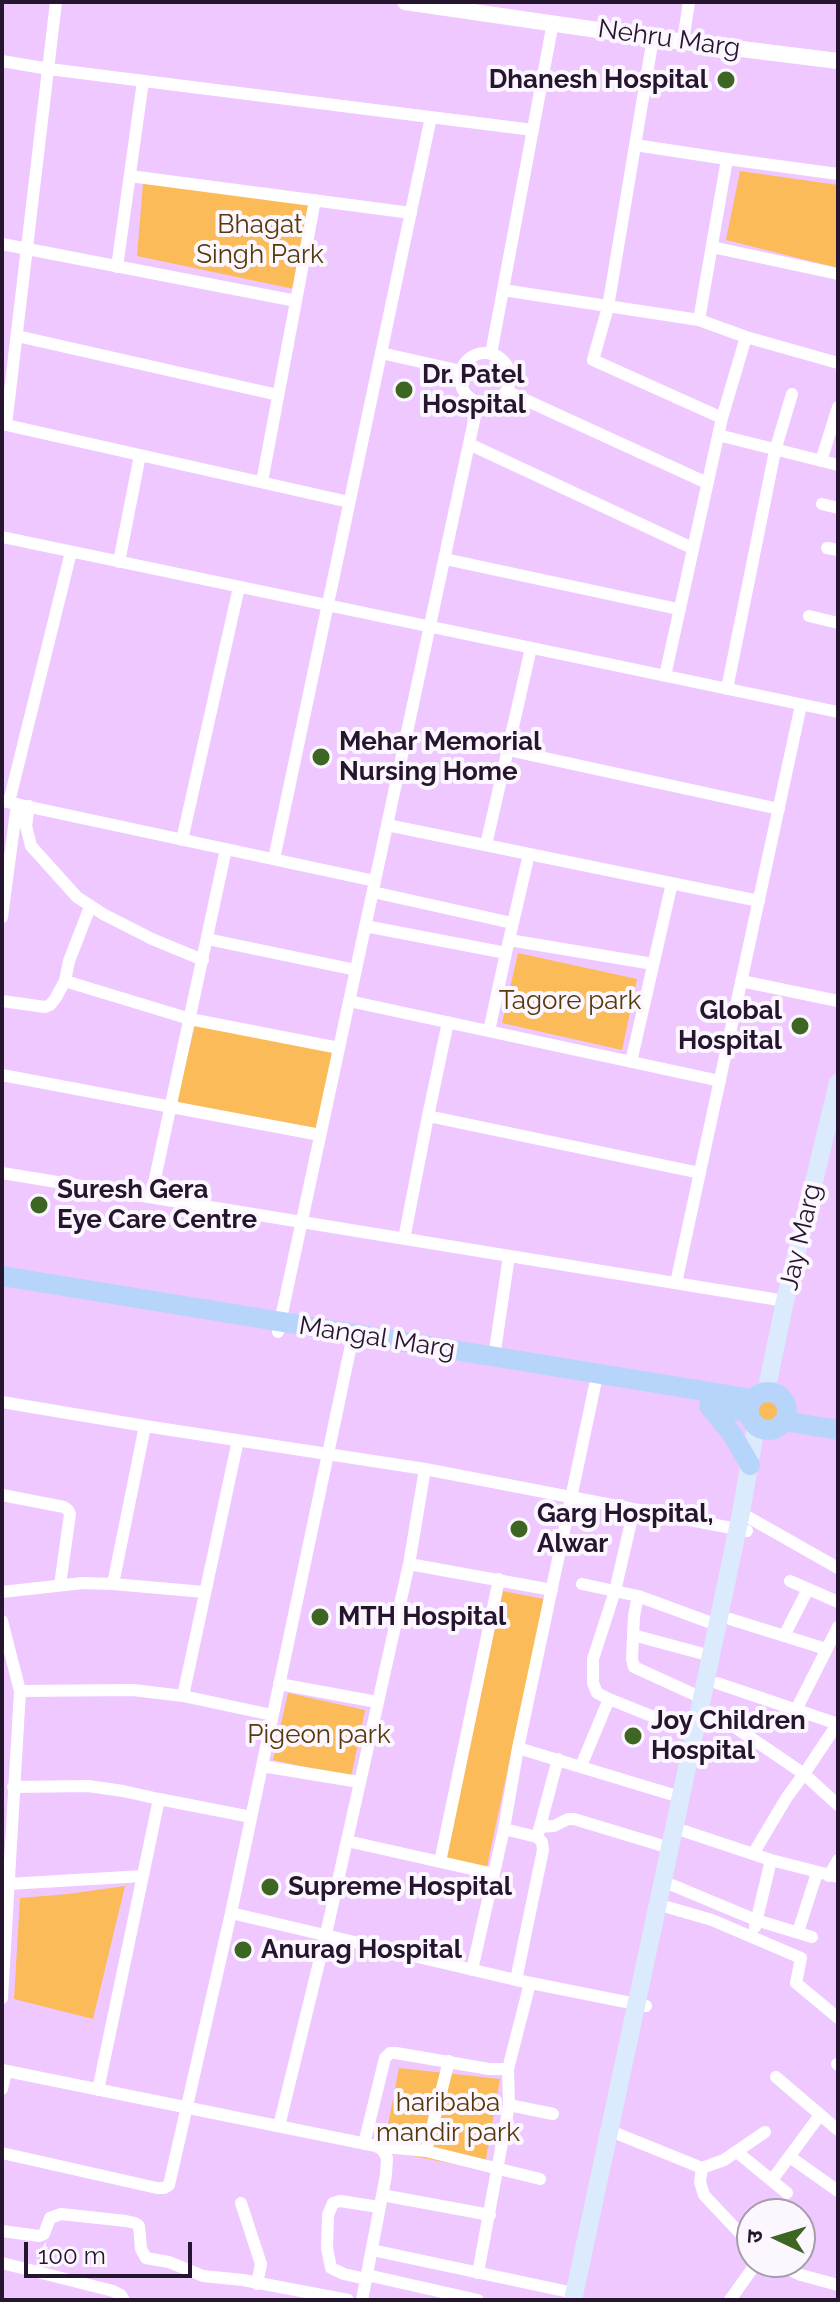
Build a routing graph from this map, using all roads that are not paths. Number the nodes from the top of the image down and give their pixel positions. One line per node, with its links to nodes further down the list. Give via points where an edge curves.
1 (56, 2): 9 (street)
2 (405, 2): 4 (street, Nehru Marg)
3 (689, 2): 6 (street)
4 (553, 22): 5 (street, Nehru Marg); 12 (street)
5 (653, 38): 6 (street, Nehru Marg); 13 (street)
6 (683, 41): 8 (street, Nehru Marg)
7 (2, 61): 9 (street)
8 (838, 61)
9 (49, 69): 10 (street); 21 (street)
10 (143, 81): 11 (street); 16 (street)
11 (431, 117): 12 (street); 18 (street)
12 (533, 130): 24 (street)
13 (635, 145): 14 (street); 26 (street)
14 (727, 159): 15 (street); 20 (street)
15 (838, 174)
16 (130, 176): 17 (street); 22 (street)
17 (315, 200): 18 (street); 25 (street)
18 (411, 213): 30 (street)
19 (2, 244): 21 (street)
20 (712, 247): 23 (street); 27 (street)
21 (27, 248): 22 (street); 28 (street)
22 (117, 267): 25 (street)
23 (838, 274)
24 (503, 290): 26 (street); 31 (street)
25 (296, 301): 36 (street)
26 (608, 307): 27 (street); 39 (street, via 593,360)
27 (699, 320): 29 (street)
28 (17, 336): 36 (street); 40 (street)
29 (746, 337): 32 (street); 39 (street)
30 (381, 353): 33 (street); 49 (street)
31 (491, 354): 33 (street, via 470,359); 34 (street, via 506,364)
32 (837, 358)
33 (461, 371): 37 (street, via 462,387)
34 (506, 391): 37 (street, via 489,403); 48 (street)
35 (792, 394): 43 (street)
36 (278, 395): 47 (street)
37 (478, 402): 42 (street)
38 (838, 407): 45 (street)
39 (722, 418): 41 (street)
40 (4, 424): 44 (street)
41 (718, 435): 43 (street); 48 (street)
42 (469, 444): 53 (street); 55 (street)
43 (775, 451): 45 (street); 65 (street)
44 (140, 455): 47 (street); 56 (street)
45 (821, 461): 46 (street)
46 (838, 465)
47 (262, 482): 49 (street)
48 (707, 483): 53 (street)
49 (349, 502): 58 (street)
50 (822, 504): 51 (street)
51 (838, 508)
52 (2, 537): 54 (street)
53 (692, 548): 59 (street)
54 (71, 552): 56 (street); 69 (street)
55 (445, 559): 59 (street); 62 (street)
56 (119, 562): 57 (street)
57 (239, 587): 58 (street); 72 (street)
58 (328, 605): 62 (street); 76 (street)
59 (678, 609): 64 (street)
60 (809, 616): 61 (street)
61 (838, 623)
62 (430, 627): 63 (street); 71 (street)
63 (531, 648): 64 (street); 68 (street)
64 (665, 676): 65 (street)
65 (727, 689): 66 (street)
66 (801, 705): 67 (street); 70 (street)
67 (838, 712)
68 (508, 750): 70 (street); 73 (street)
69 (14, 803): 72 (street); 80 (street, via 37,855); 81 (street)
70 (779, 809): 79 (street)
71 (387, 825): 73 (street); 78 (street)
72 (182, 840): 74 (street)
73 (486, 845): 75 (street)
74 (226, 849): 76 (street); 84 (street)
75 (529, 854): 77 (street); 82 (street)
76 (274, 859): 78 (street)
77 (672, 883): 79 (street); 88 (street)
78 (374, 887): 82 (street); 83 (street)
79 (759, 901): 91 (street)
80 (90, 907): 87 (street); 90 (street)
81 (2, 917)
82 (512, 923): 85 (street)
83 (365, 926): 86 (street); 89 (street)
84 (207, 939): 87 (street); 89 (street)
85 (509, 940): 86 (street); 88 (street)
86 (506, 953): 97 (street)
87 (203, 960): 95 (street)
88 (653, 964): 99 (street)
89 (356, 970): 93 (street)
90 (65, 981): 92 (street, via 45,1007); 95 (street)
91 (741, 981): 94 (street); 101 (street)
92 (2, 1001)
93 (349, 1001): 96 (street); 98 (street)
94 (838, 1001)
95 (190, 1019): 98 (street); 103 (street)
96 (448, 1022): 97 (street); 104 (street)
97 (489, 1031): 99 (street)
98 (339, 1048): 106 (street)
99 (631, 1062): 101 (street)
100 (2, 1075): 103 (street)
101 (720, 1081): 108 (street)
102 (838, 1083): 116 (main road, Jay Marg)
103 (172, 1108): 106 (street); 109 (street)
104 (428, 1116): 108 (street); 111 (street)
105 (838, 1131): 123 (main road, Jay Marg)
106 (320, 1135): 110 (street)
107 (2, 1173): 109 (street)
108 (700, 1173): 114 (street)
109 (151, 1197): 110 (street)
110 (302, 1222): 111 (street); 117 (street)
111 (404, 1239): 112 (street)
112 (509, 1256): 114 (street); 119 (street)
113 (2, 1276): 117 (main road, Mangal Marg)
114 (676, 1283): 116 (street)
115 (2, 1288): 117 (main road, Mangal Marg)
116 (785, 1301): 123 (main road, Jay Marg)
117 (279, 1327): 118 (main road, Mangal Marg); 119 (main road, Mangal Marg)
118 (351, 1345): 119 (main road, Mangal Marg); 128 (street)
119 (493, 1363): 120 (main road, Mangal Marg); 123 (main road, Mangal Marg)
120 (595, 1385): 122 (main road, Mangal Marg); 132 (street)
121 (2, 1402): 125 (street)
122 (709, 1406): 123 (main road, Mangal Marg); 129 (main road)
123 (767, 1410): 124 (main road, Mangal Marg); 126 (main road, Mangal Marg); 129 (main road); 134 (main road)
124 (838, 1417)
125 (145, 1426): 127 (street); 139 (street)
126 (838, 1430)
127 (238, 1440): 128 (street); 146 (street)
128 (328, 1454): 130 (street); 157 (street)
129 (750, 1465): 134 (main road)
130 (425, 1469): 132 (street); 135 (street)
131 (2, 1495): 141 (street, via 68,1510)
132 (572, 1496): 133 (street); 143 (street)
133 (634, 1509): 134 (street); 144 (street)
134 (744, 1522): 136 (street); 150 (main road)
135 (409, 1564): 137 (street); 162 (street)
136 (838, 1568)
137 (499, 1579): 143 (street); 187 (street)
138 (790, 1581): 142 (street)
139 (113, 1584): 141 (street); 146 (street)
140 (582, 1584): 144 (street)
141 (60, 1585): 145 (street)
142 (808, 1589): 148 (street); 153 (street)
143 (552, 1590): 168 (street)
144 (615, 1591): 147 (street); 161 (street, via 593,1659 597,1693)
145 (2, 1592)
146 (204, 1592): 159 (street)
147 (638, 1596): 150 (street); 152 (street)
148 (838, 1602)
149 (2, 1621): 158 (street)
150 (723, 1622): 153 (street); 155 (main road); 156 (main road)
151 (837, 1632): 154 (street)
152 (633, 1635): 155 (street); 160 (street, via 634,1667)
153 (784, 1636): 154 (street)
154 (826, 1649): 163 (street)
155 (711, 1656): 160 (main road)
156 (717, 1683): 163 (street); 165 (main road)
157 (279, 1684): 162 (street); 164 (street)
158 (20, 1691): 159 (street, via 118,1689); 174 (street)
159 (183, 1696): 164 (street)
160 (702, 1698): 167 (main road)
161 (609, 1699): 167 (street); 171 (street)
162 (377, 1702): 173 (street)
163 (796, 1710): 166 (street)
164 (272, 1715): 170 (street)
165 (709, 1717): 172 (street, via 736,1728); 180 (main road)
166 (838, 1724): 172 (street)
167 (694, 1733): 175 (main road)
168 (518, 1748): 169 (street); 179 (street)
169 (558, 1759): 171 (street); 181 (street)
170 (262, 1766): 173 (street); 178 (street)
171 (581, 1766): 175 (street)
172 (804, 1774): 177 (street); 184 (street)
173 (359, 1782): 182 (street)
174 (13, 1787): 176 (street, via 88,1786); 191 (street)
175 (680, 1797): 183 (main road)
176 (159, 1799): 178 (street); 190 (street)
177 (838, 1805)
178 (251, 1817): 194 (street)
179 (504, 1829): 181 (street); 188 (street)
180 (684, 1831): 184 (street); 192 (main road)
181 (539, 1832): 183 (street, via 574,1819); 201 (street, via 542,1862)
182 (347, 1841): 187 (street); 197 (street)
183 (670, 1848): 204 (main road)
184 (753, 1854): 185 (street)
185 (771, 1860): 189 (street); 195 (street)
186 (838, 1860): 189 (street)
187 (440, 1862): 188 (street)
188 (494, 1874): 200 (street)
189 (828, 1875): 196 (street)
190 (143, 1876): 191 (street); 211 (street)
191 (8, 1884): 203 (street)
192 (672, 1885): 193 (main road); 195 (street)
193 (667, 1907): 199 (street); 204 (main road)
194 (231, 1913): 197 (street); 213 (street)
195 (756, 1920): 196 (street); 199 (street)
196 (798, 1932): 198 (street)
197 (326, 1934): 200 (street); 216 (street)
198 (812, 1937)
199 (752, 1938): 205 (street, via 801,1958 796,1983)
200 (472, 1970): 201 (street)
201 (516, 1980): 202 (street)
202 (530, 1983): 204 (street); 207 (street)
203 (2, 1998)
204 (641, 2005): 219 (main road); 244 (main road)
205 (838, 2018)
206 (449, 2061): 207 (street); 220 (street, via 396,2053 385,2058); 221 (street)
207 (508, 2069): 212 (street)
208 (4, 2070): 210 (street); 211 (street)
209 (776, 2077): 215 (street)
210 (2, 2089)
211 (98, 2090): 213 (street)
212 (509, 2105): 214 (street); 225 (street)
213 (187, 2108): 216 (street); 223 (street, via 164,2188)
214 (553, 2114)
215 (820, 2115): 217 (street); 224 (street)
216 (279, 2126): 220 (street)
217 (838, 2130)
218 (765, 2132): 222 (street)
219 (618, 2134): 226 (street); 244 (main road)
220 (370, 2145): 221 (street); 231 (street, via 387,2158)
221 (426, 2151): 225 (street)
222 (737, 2152): 226 (street); 228 (street)
223 (2, 2153)
224 (790, 2157): 228 (street); 229 (street)
225 (499, 2168): 227 (street); 233 (street)
226 (702, 2168): 234 (street, via 704,2195)
227 (540, 2179)
228 (772, 2180): 230 (street)
229 (838, 2191)
230 (787, 2193)
231 (380, 2201): 233 (street); 236 (street); 239 (street, via 340,2201 333,2203 328,2215 331,2268)
232 (241, 2203): 242 (street, via 261,2264)
233 (490, 2215): 238 (street)
234 (736, 2229)
235 (2, 2231): 242 (street, via 39,2236 50,2218 61,2214 126,2221 139,2226 146,2258 203,2276)
236 (372, 2250): 238 (street); 239 (street)
237 (2, 2263): 245 (street, via 113,2291)
238 (478, 2273): 244 (street)
239 (367, 2277): 247 (street); 248 (street)
240 (746, 2278): 249 (street)
241 (812, 2278): 243 (street)
242 (257, 2284): 246 (street)
243 (838, 2285)
244 (577, 2298)
245 (124, 2300)
246 (348, 2300)
247 (362, 2300)
248 (478, 2300)
249 (730, 2300)

